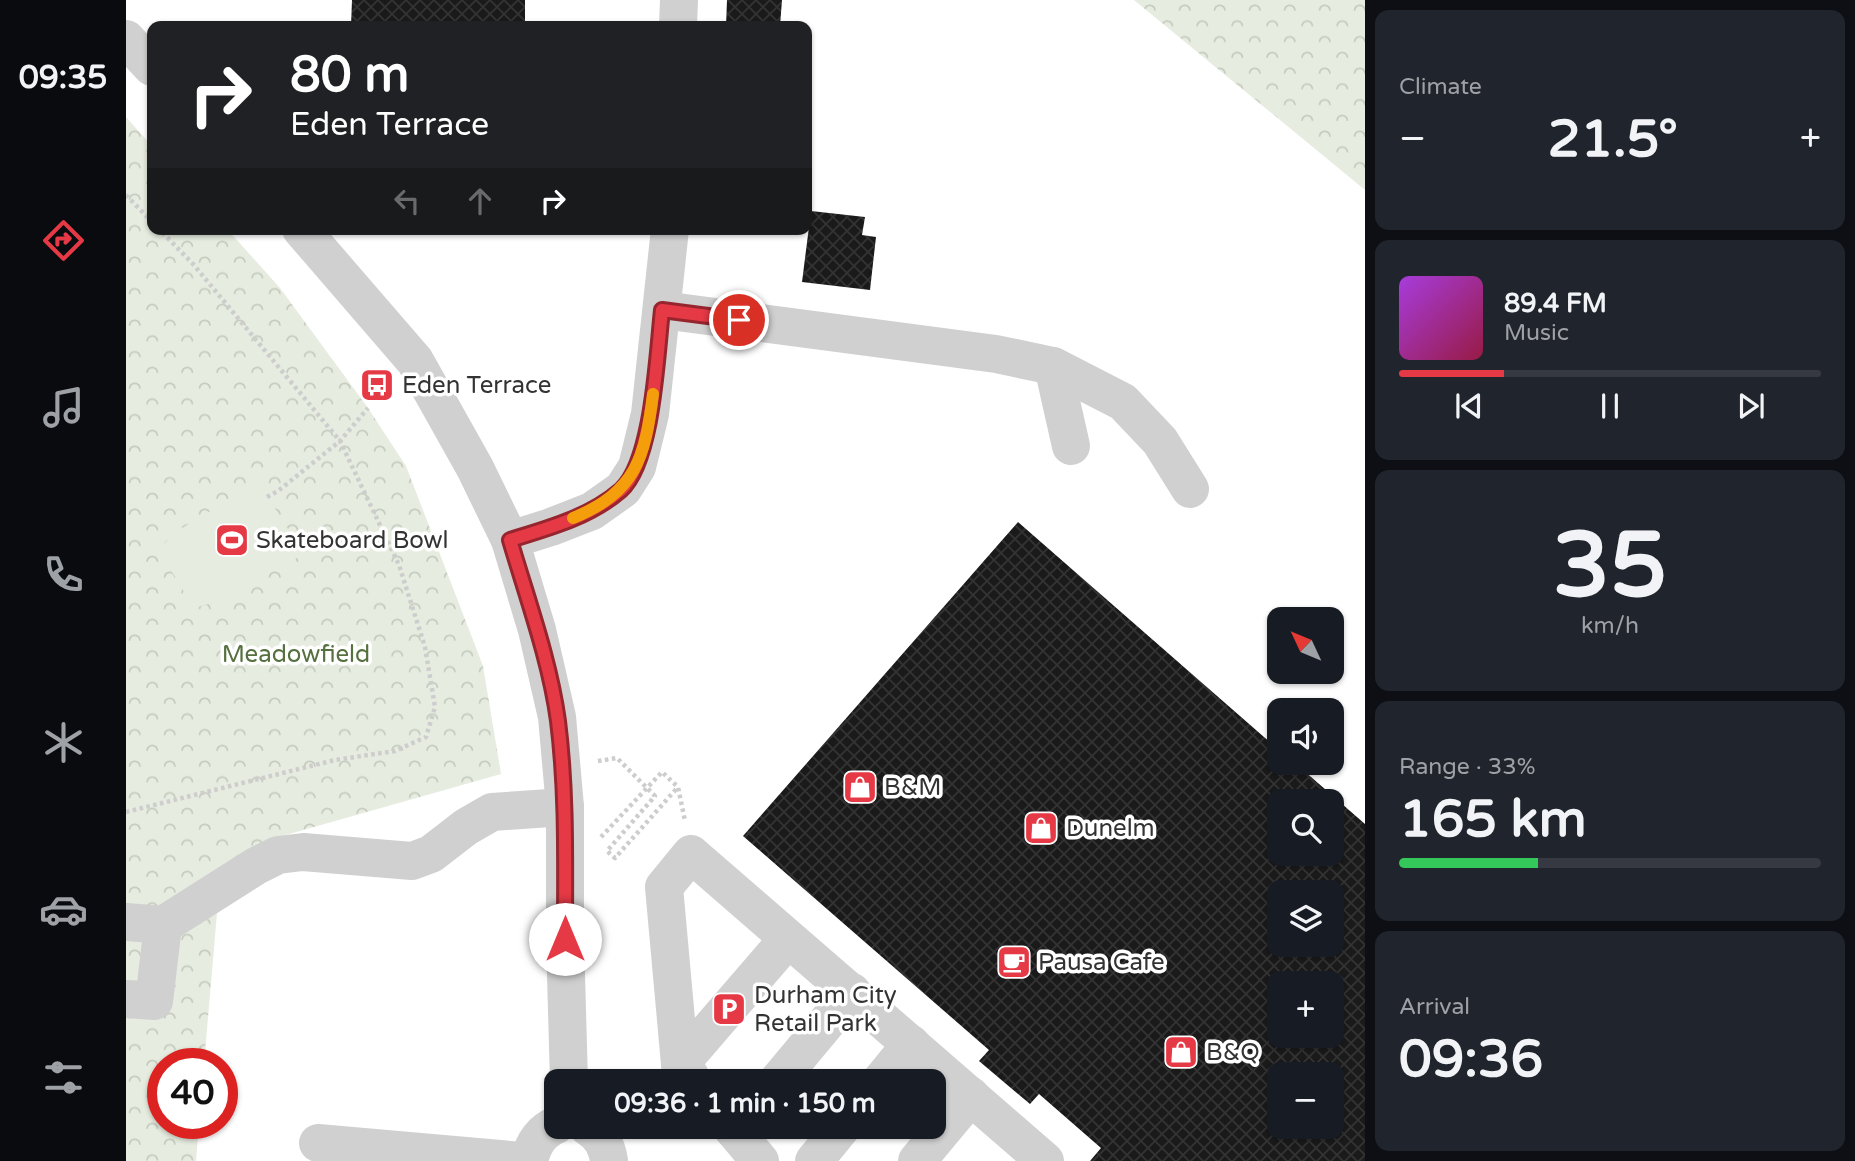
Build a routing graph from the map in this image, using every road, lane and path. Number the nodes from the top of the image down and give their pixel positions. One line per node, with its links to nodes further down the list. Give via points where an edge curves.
1 (679, 0): 2 (street)
2 (678, 21)
3 (126, 39): 4 (street)
4 (147, 62)
5 (126, 195): 6 (path)
6 (147, 217)
7 (165, 235): 13 (path)
8 (306, 235): 17 (street, via 415,361)
9 (669, 235): 10 (street)
10 (662, 310): 11 (street, via 996,354); 17 (street, via 650,414 637,467 623,488 592,511)
11 (1053, 366): 14 (street); 15 (street, via 1123,402 1160,441)
12 (368, 408): 13 (path)
13 (340, 441): 16 (path); 22 (path, via 399,565 425,647 435,707 426,737 396,751 335,760)
14 (1071, 446)
15 (1190, 489)
16 (267, 497)
17 (510, 540): 18 (street, via 546,668)
18 (562, 765): 20 (path, via 617,758); 21 (street)
19 (678, 787): 20 (path, via 662,772); 20 (path, via 615,858 607,851 655,796); 23 (path)
20 (648, 789): 24 (path)
21 (565, 807): 24 (street); 25 (street, via 492,812 431,854 412,861 303,852 278,855)
22 (126, 812)
23 (691, 854): 26 (street); 31 (street, via 664,887)
24 (565, 876): 30 (street)
25 (145, 923): 28 (street, via 155,1001)
26 (788, 940): 27 (street); 32 (street)
27 (852, 992): 29 (street); 33 (street)
28 (126, 999)
29 (911, 1044): 34 (street); 35 (street)
30 (569, 1069)
31 (687, 1069)
32 (690, 1069)
33 (788, 1069)
34 (891, 1069)
35 (971, 1096): 41 (street); 47 (street)
36 (544, 1132): 43 (street, via 532,1147)
37 (602, 1139): 44 (street)
38 (743, 1139): 45 (street)
39 (832, 1139): 46 (street)
40 (318, 1143): 42 (street)
41 (1034, 1157)
42 (522, 1161)
43 (529, 1161)
44 (610, 1161)
45 (760, 1161)
46 (814, 1161)
47 (917, 1161)

